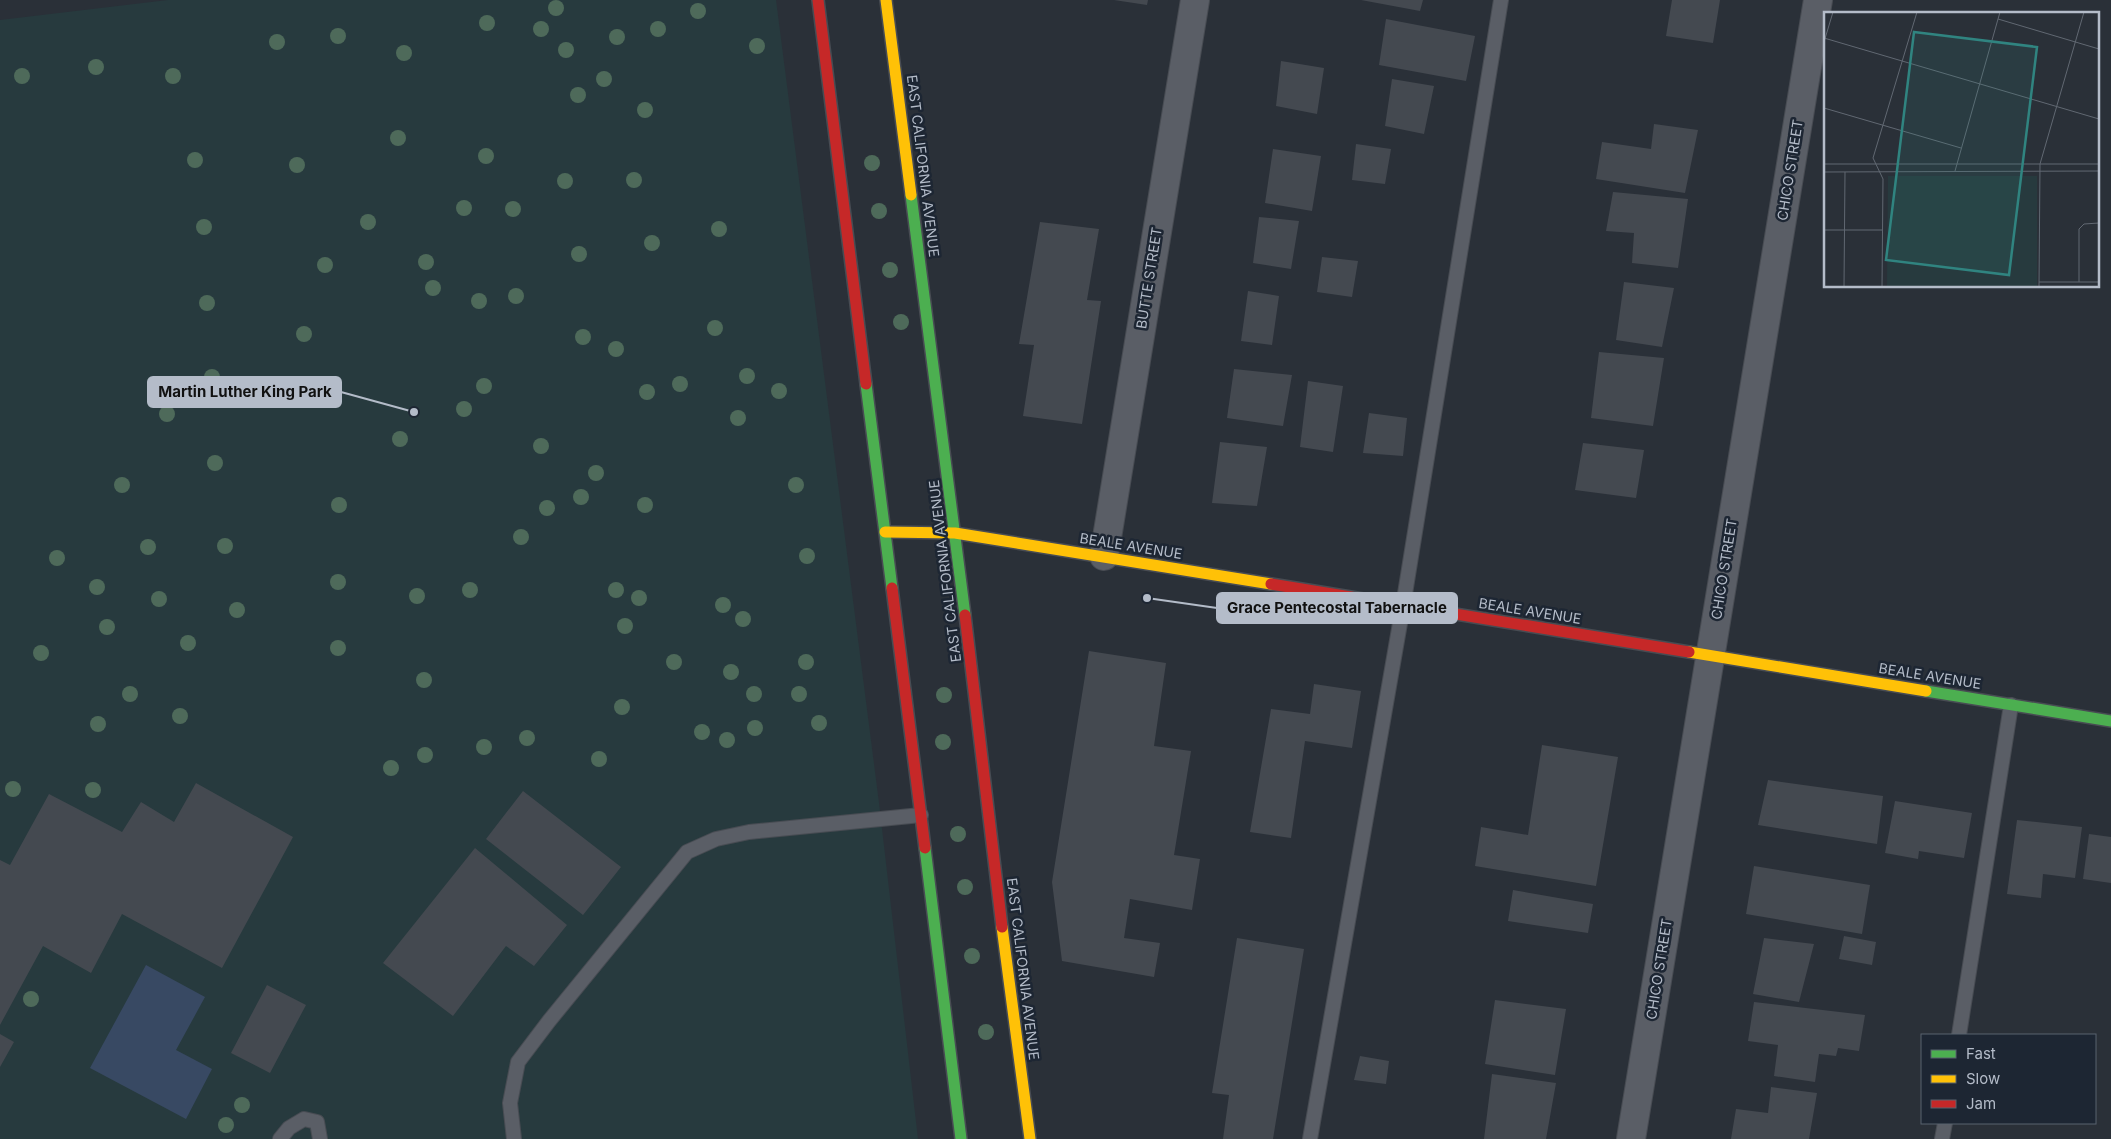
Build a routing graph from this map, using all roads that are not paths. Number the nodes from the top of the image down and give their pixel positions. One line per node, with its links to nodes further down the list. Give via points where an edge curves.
1 (818, 0): 6 (main road)
2 (886, 0): 7 (main road, EAST CALIFORNIA AVENUE)
3 (1195, 0): 8 (street, BUTTE STREET)
4 (1502, 0): 9 (lane)
5 (1818, 0): 10 (street, CHICO STREET)
6 (885, 532): 7 (main road, BEALE AVENUE); 13 (main road)
7 (955, 533): 8 (main road, BEALE AVENUE); 20 (main road, EAST CALIFORNIA AVENUE)
8 (1104, 556): 9 (main road, BEALE AVENUE)
9 (1403, 606): 10 (main road, BEALE AVENUE); 21 (lane)
10 (1710, 656): 11 (main road, BEALE AVENUE); 22 (street, CHICO STREET)
11 (2012, 705): 12 (main road, BEALE AVENUE); 14 (lane)
12 (2111, 721)
13 (921, 815): 18 (lane, via 749,832 716,839 687,852 518,1062 510,1104); 19 (main road)
14 (1959, 1034)
15 (1945, 1124): 23 (lane)
16 (280, 1139): 17 (lane, via 288,1128 304,1119 317,1122)
17 (320, 1139)
18 (514, 1139)
19 (962, 1139)
20 (1030, 1139)
21 (1310, 1139)
22 (1631, 1139)
23 (1942, 1139)

